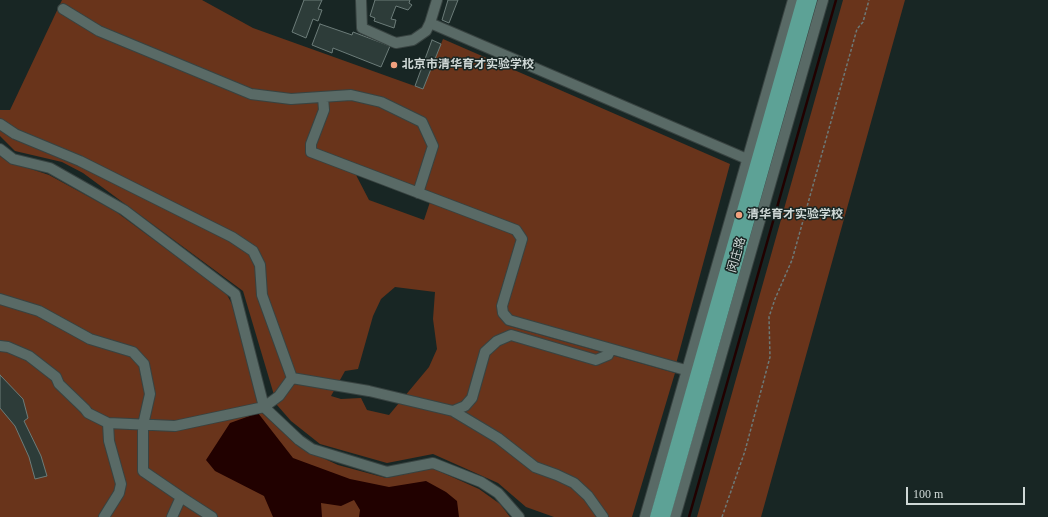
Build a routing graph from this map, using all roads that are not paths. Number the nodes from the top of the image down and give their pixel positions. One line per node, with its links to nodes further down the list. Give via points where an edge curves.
1 (361, 0): 8 (street, via 362,28 396,43 413,40 426,31)
2 (437, 0): 8 (street)
3 (793, 0): 12 (street, 闵庄路)
4 (802, 0): 17 (main road, 闵庄路)
5 (812, 0): 31 (main road, 闵庄路)
6 (823, 0): 32 (street, 闵庄路)
7 (63, 9): 9 (street, via 99,31 250,94 291,99)
8 (430, 23): 12 (street)
9 (323, 96): 13 (street, via 324,110 310,144 311,152); 13 (street, via 351,95 381,102 422,122 433,146)
10 (0, 124): 18 (street, via 15,134 86,164 232,237 253,251 260,265 262,295)
11 (0, 149): 19 (street, via 13,159 50,168 124,210 235,294)
12 (747, 158): 17 (street, 闵庄路)
13 (418, 193): 16 (street, via 516,230 522,239 502,306 503,313 509,320)
14 (0, 299): 22 (street, via 39,311 90,339 133,352 144,364 150,394)
15 (0, 346): 21 (street, via 29,356 56,377 59,384 88,413)
16 (611, 349): 17 (street); 20 (street, via 608,355 596,360 511,335 497,340 485,352 472,398 465,406)
17 (691, 372): 29 (street, 闵庄路); 30 (main road, 闵庄路)
18 (292, 378): 19 (street, via 279,396); 20 (street, via 369,390)
19 (264, 407): 22 (street, via 175,426); 27 (street, via 312,449 387,472 433,463 481,482 498,493)
20 (453, 411): 28 (street, via 498,438 534,467 557,474 574,483 588,496)
21 (108, 423): 22 (street); 24 (street, via 109,441 122,484)
22 (143, 425): 23 (street, via 143,471)
23 (181, 497): 25 (street); 26 (street)
24 (104, 517)
25 (172, 517)
26 (212, 517)
27 (519, 517)
28 (603, 517)
29 (645, 517)
30 (655, 517)
31 (665, 517)
32 (675, 517)

